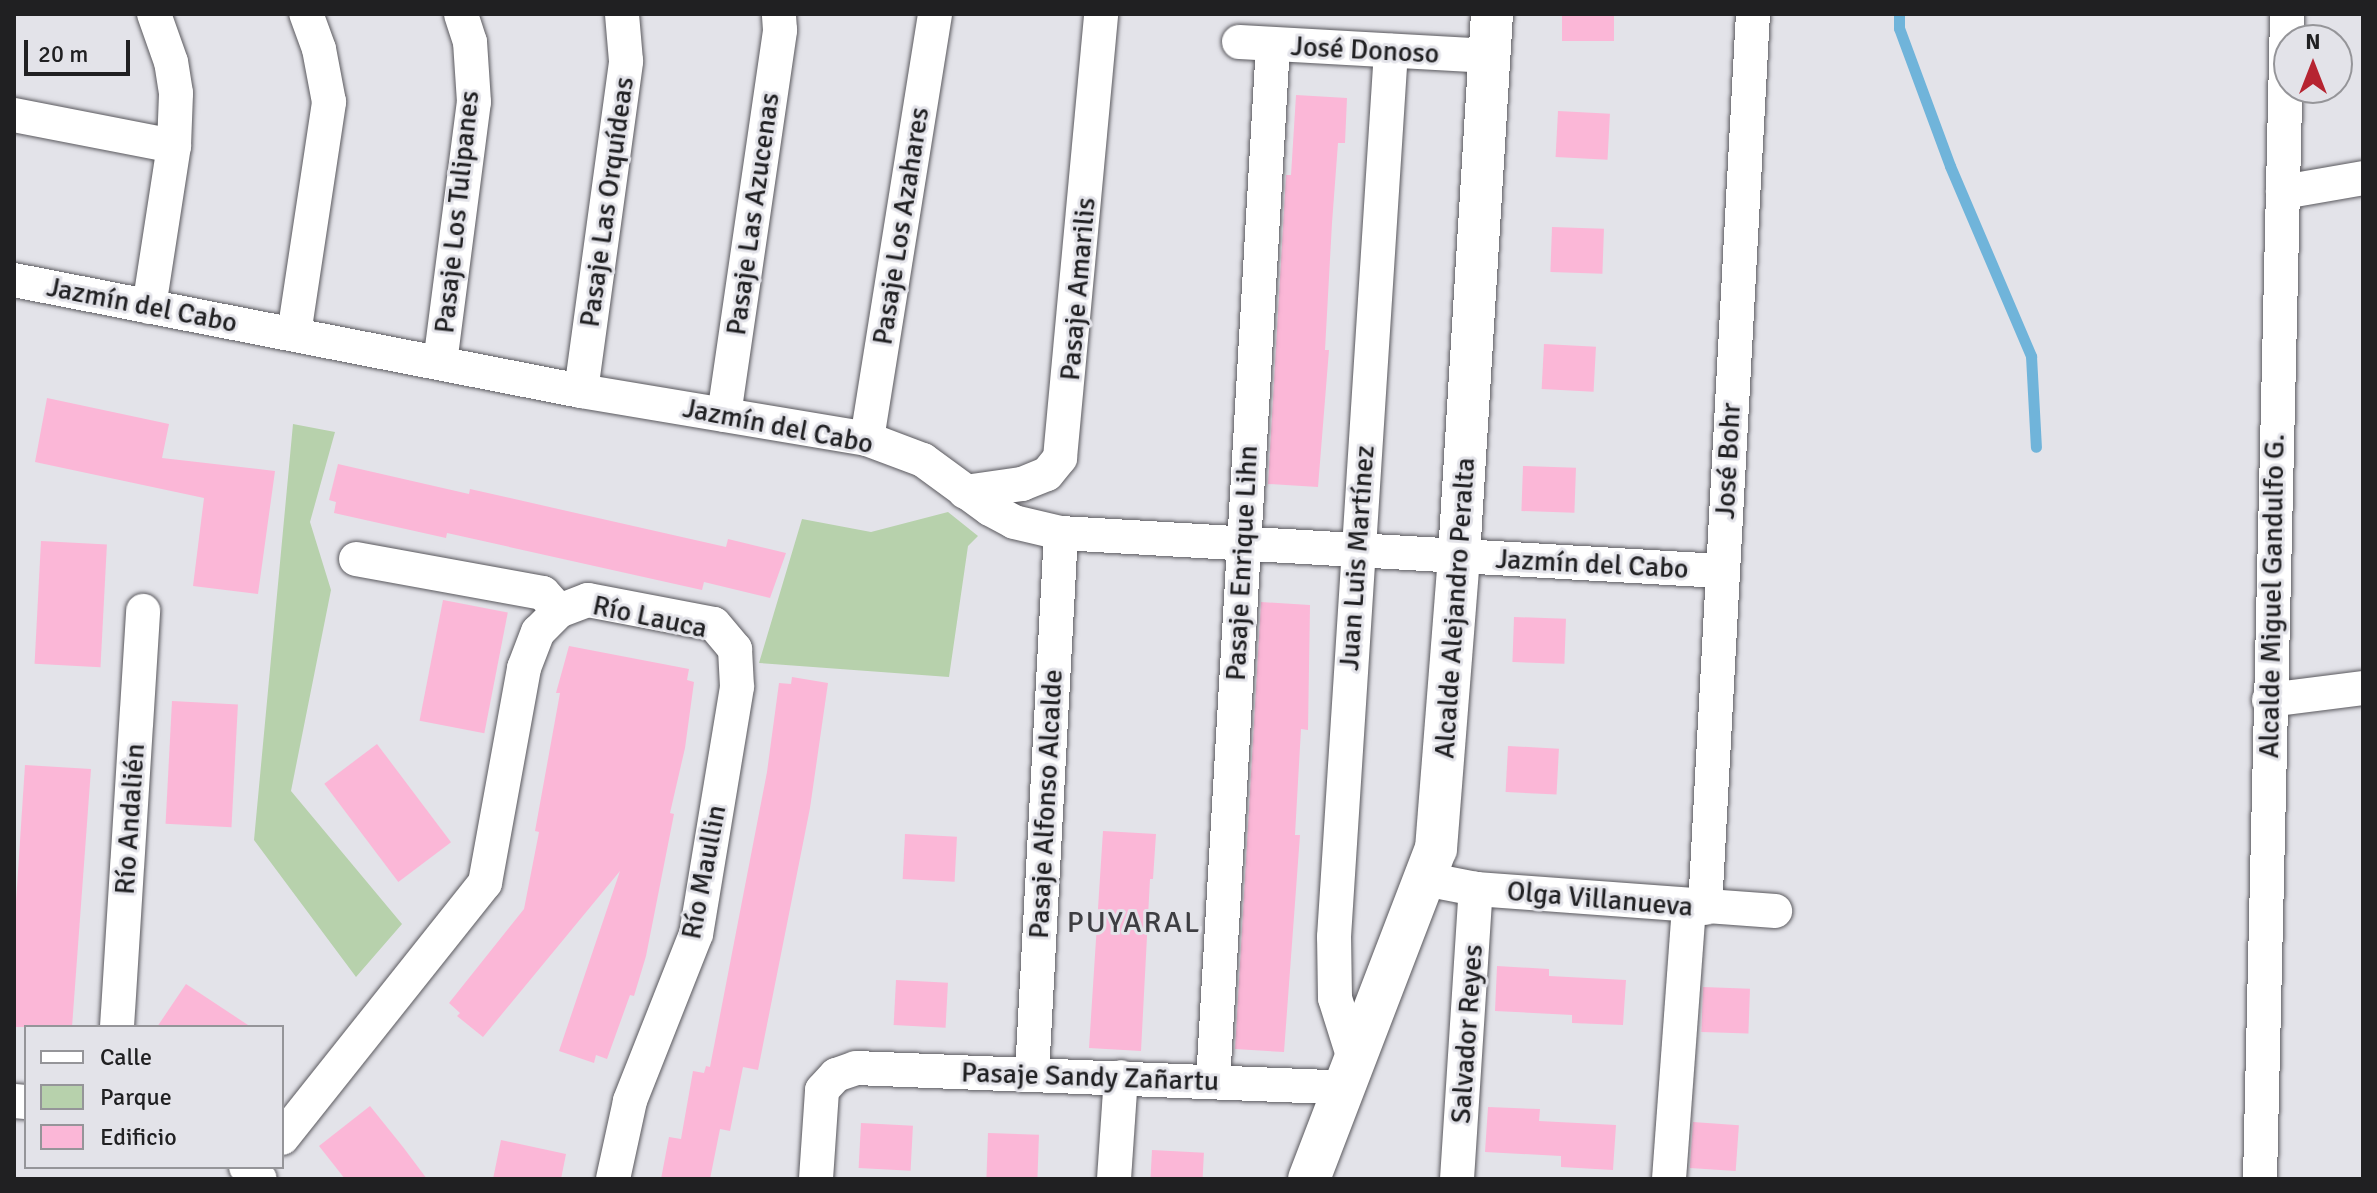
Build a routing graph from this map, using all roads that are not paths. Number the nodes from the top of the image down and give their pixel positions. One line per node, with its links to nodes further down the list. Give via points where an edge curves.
1 (154, 14): 16 (street, via 176,93)
2 (306, 14): 21 (street, via 329,102)
3 (461, 14): 22 (street, Pasaje Los Tulipanes, via 470,42 474,102)
4 (622, 14): 23 (street, Pasaje Las Orquídeas, via 626,61)
5 (779, 14): 24 (street, Pasaje Las Azucenas)
6 (935, 14): 25 (street, Pasaje Los Azahares)
7 (1101, 14): 26 (street, Pasaje Amarilis, via 1060,458 1047,474 1022,484)
8 (1492, 14): 14 (street, Alcalde Alejandro Peralta)
9 (1753, 14): 32 (street, José Bohr)
10 (2287, 14): 18 (street, Alcalde Miguel Gandulfo G.)
11 (1239, 42): 12 (street, José Donoso)
12 (1273, 45): 13 (street, José Donoso); 28 (street, Pasaje Enrique Lihn)
13 (1391, 51): 14 (street, José Donoso); 29 (street, Juan Luis Martínez)
14 (1491, 56): 30 (street, Alcalde Alejandro Peralta)
15 (14, 115): 16 (street)
16 (174, 146): 20 (street)
17 (2363, 178): 18 (street)
18 (2283, 192): 37 (street, Alcalde Miguel Gandulfo G.)
19 (14, 280): 20 (street, Jazmín del Cabo)
20 (149, 307): 21 (street, Jazmín del Cabo)
21 (294, 334): 22 (street, Jazmín del Cabo)
22 (440, 363): 23 (street, Jazmín del Cabo)
23 (581, 391): 24 (street, Jazmín del Cabo)
24 (724, 415): 25 (street, Jazmín del Cabo)
25 (867, 439): 26 (street, Jazmín del Cabo, via 923,460)
26 (965, 492): 27 (street, Jazmín del Cabo, via 1014,522)
27 (1061, 533): 28 (street, Jazmín del Cabo); 43 (street, Pasaje Alfonso Alcalde)
28 (1242, 545): 29 (street, Jazmín del Cabo); 46 (street, Pasaje Enrique Lihn)
29 (1357, 550): 30 (street, Jazmín del Cabo); 44 (street, Juan Luis Martínez, via 1334,937 1335,998)
30 (1459, 556): 32 (street, Jazmín del Cabo); 38 (street, Alcalde Alejandro Peralta, via 1442,802 1436,849)
31 (356, 559): 34 (street, via 543,593)
32 (1721, 571): 40 (street, José Bohr)
33 (143, 611): 42 (street, Río Andalién)
34 (559, 611): 35 (street, Río Lauca, via 588,600 714,624); 47 (street, via 538,632 524,668 485,883)
35 (735, 649): 48 (street, Río Maullin, via 737,687 696,934 630,1101)
36 (2363, 688): 37 (street)
37 (2269, 700): 54 (street, Alcalde Miguel Gandulfo G.)
38 (1425, 879): 39 (street, Olga Villanueva); 44 (street, Alcalde Alejandro Peralta)
39 (1476, 889): 40 (street, Olga Villanueva); 52 (street, Salvador Reyes)
40 (1697, 907): 41 (street, Olga Villanueva); 53 (street, José Bohr)
41 (1775, 911)
42 (117, 1025)
43 (1032, 1074): 45 (street, Pasaje Sandy Zañartu); 49 (street, Pasaje Sandy Zañartu, via 856,1068 836,1075 822,1090)
44 (1350, 1075): 46 (street, Pasaje Sandy Zañartu); 51 (street, Alcalde Alejandro Peralta)
45 (1121, 1077): 46 (street, Pasaje Sandy Zañartu); 50 (street)
46 (1213, 1082)
47 (284, 1135)
48 (613, 1179)
49 (816, 1179)
50 (1114, 1179)
51 (1309, 1179)
52 (1457, 1179)
53 (1669, 1179)
54 (2260, 1179)

